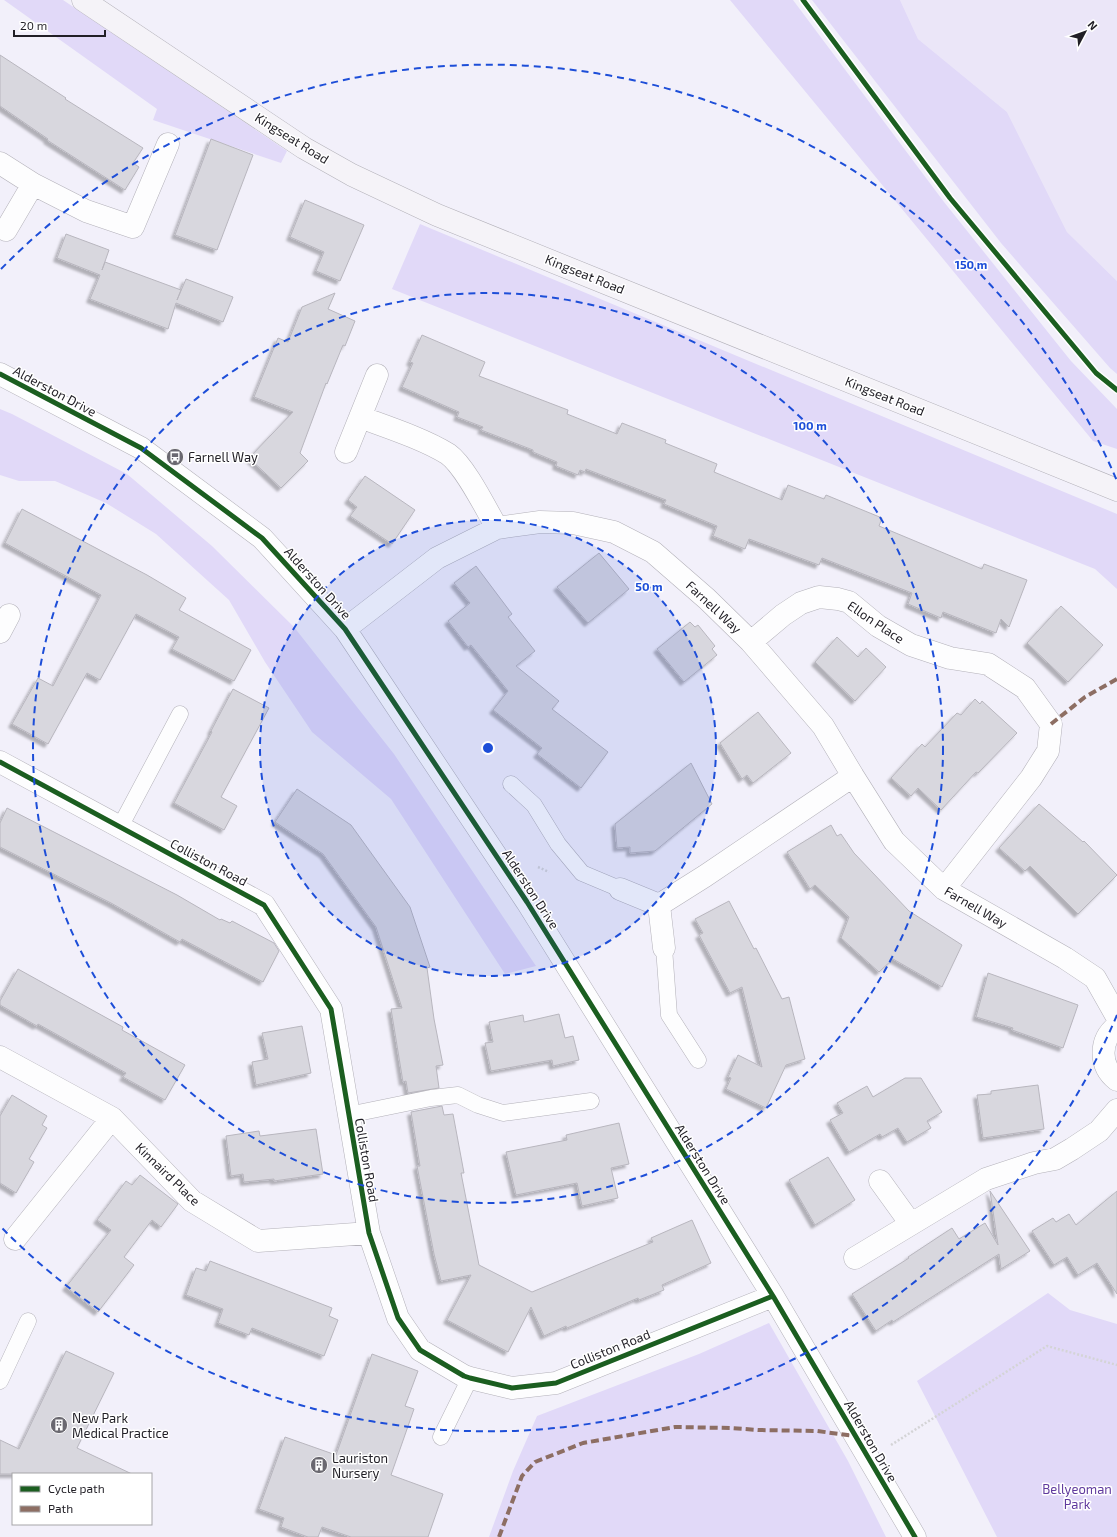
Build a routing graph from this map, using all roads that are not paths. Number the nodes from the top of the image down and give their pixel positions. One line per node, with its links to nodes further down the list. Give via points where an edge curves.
1 (83, 0): 10 (street, Kingseat Road, via 304,148 352,175 437,215)
2 (168, 144): 4 (street, via 133,226 86,212)
3 (0, 163): 4 (street)
4 (33, 184): 5 (street)
5 (6, 230)
6 (0, 374): 12 (street, Alderston Drive, via 141,448 262,538)
7 (377, 375): 8 (street)
8 (360, 416): 9 (street); 11 (street, via 418,439 449,455 463,469)
9 (346, 452)
10 (1117, 490)
11 (498, 528): 12 (street, Farnell Way, via 437,558); 13 (street, Farnell Way, via 540,522 574,523 614,532 653,552)
12 (345, 630): 37 (street, Alderston Drive, via 527,902)
13 (751, 642): 16 (street, Farnell Way, via 823,726); 20 (street, Ellon Place, via 801,602 819,597 838,599 849,602 878,626 911,645 950,658 988,664 1025,688 1051,724 1048,751 1031,778)
14 (180, 714): 18 (lane)
15 (0, 762): 18 (street, Colliston Road)
16 (853, 776): 20 (street, Farnell Way, via 894,842); 21 (street)
17 (512, 784): 19 (lane, via 534,805 558,844 582,873)
18 (120, 826): 30 (street, Colliston Road, via 264,905 330,1009)
19 (620, 889): 21 (street)
20 (944, 889): 23 (street, Farnell Way, via 1095,978)
21 (659, 905): 22 (street)
22 (664, 948): 26 (lane, via 669,1015)
23 (1117, 1017)
24 (1117, 1026): 27 (street, via 1106,1038 1104,1048 1107,1068)
25 (0, 1057): 31 (street, Kinnaird Place)
26 (698, 1060)
27 (1117, 1080)
28 (592, 1101): 30 (lane, via 503,1113 458,1095)
29 (1117, 1110): 33 (street, via 1099,1131 1061,1156 986,1179)
30 (348, 1115): 34 (street, Colliston Road)
31 (112, 1118): 34 (street, Kinnaird Place, via 192,1201 258,1241); 35 (street)
32 (880, 1181): 33 (street)
33 (911, 1224): 36 (street)
34 (369, 1233): 39 (street, Colliston Road, via 398,1318 420,1350)
35 (15, 1239)
36 (855, 1258)
37 (773, 1296): 39 (street, Colliston Road, via 556,1383 512,1388); 42 (street, Alderston Drive)
38 (28, 1321): 40 (lane)
39 (470, 1378): 41 (lane)
40 (0, 1381)
41 (441, 1437)
42 (915, 1537)

